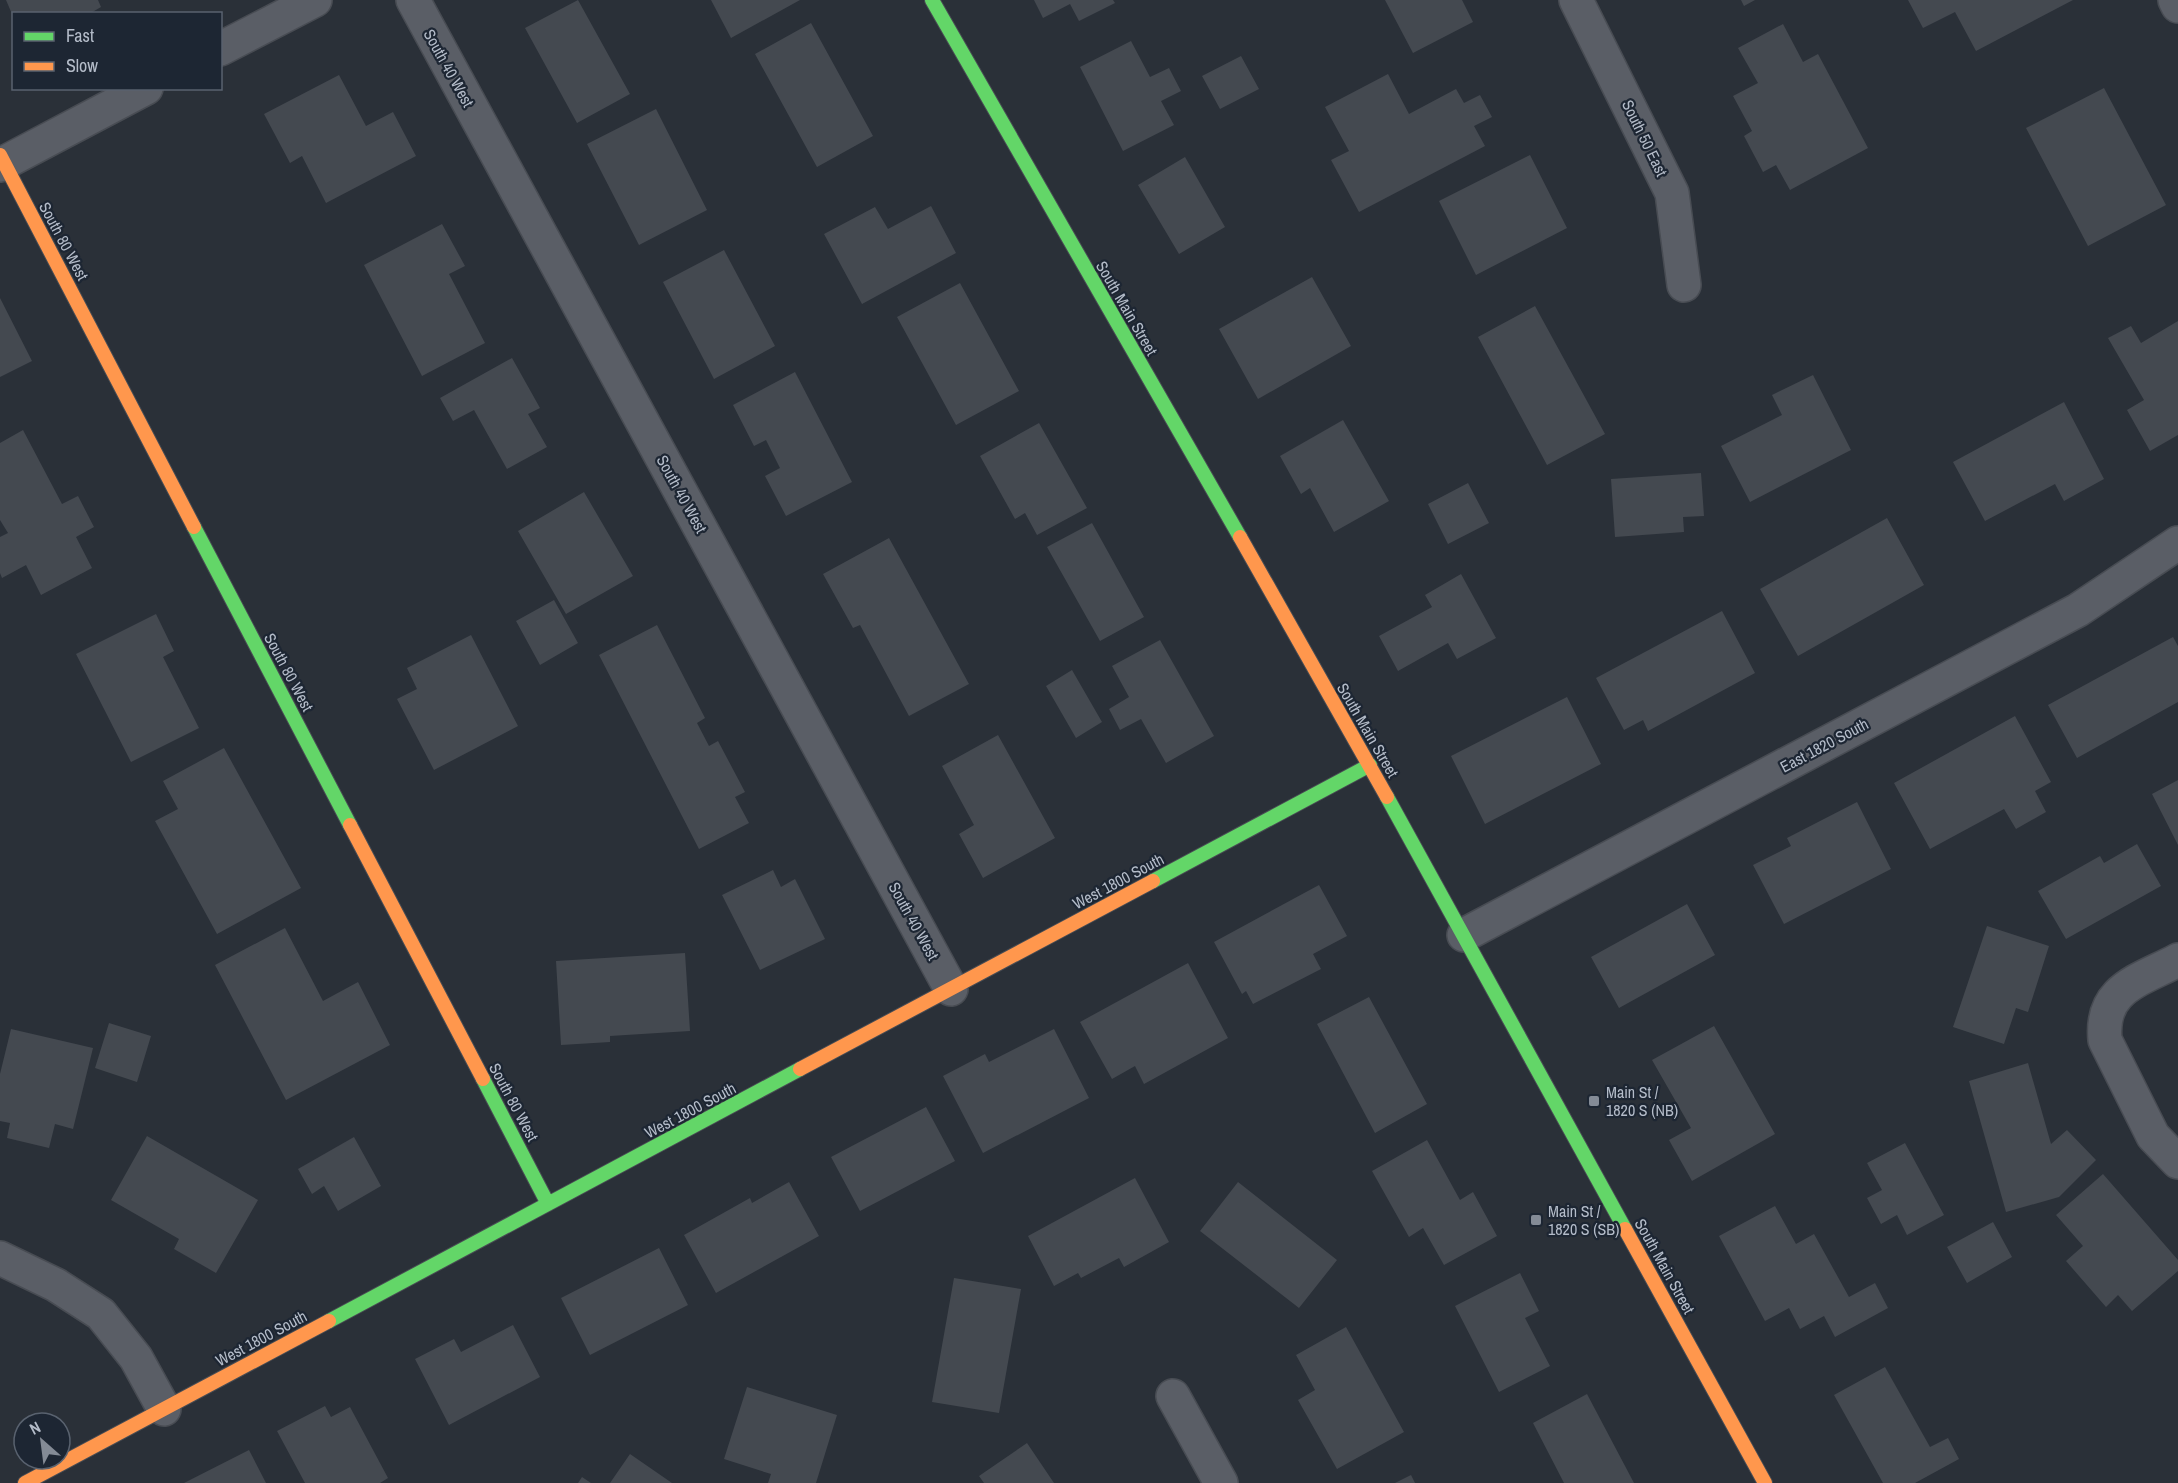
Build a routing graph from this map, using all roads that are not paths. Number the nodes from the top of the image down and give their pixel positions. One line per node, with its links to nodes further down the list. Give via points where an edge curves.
1 (315, 0): 7 (street)
2 (413, 0): 15 (street, South 40 West)
3 (932, 0): 12 (street, South Main Street)
4 (1576, 0): 10 (street, South 50 East, via 1672,193)
5 (2175, 0): 6 (street)
6 (2178, 6)
7 (222, 48)
8 (142, 90): 9 (street)
9 (1, 161): 17 (street, South 80 West)
10 (1684, 285)
11 (2178, 543): 13 (street, East 1820 South, via 2078,610)
12 (1370, 765): 13 (street, South Main Street); 15 (street, West 1800 South)
13 (1464, 935): 23 (street, South Main Street)
14 (2178, 960): 16 (street, via 2118,993 2108,1006 2104,1024 2105,1040 2153,1136)
15 (951, 989): 17 (street, West 1800 South)
16 (2178, 1162)
17 (548, 1204): 20 (street, West 1800 South)
18 (0, 1258): 20 (street, via 56,1285 100,1314 136,1358)
19 (1173, 1396): 22 (street)
20 (164, 1409): 21 (street, West 1800 South)
21 (25, 1483)
22 (1221, 1483)
23 (1765, 1483)

